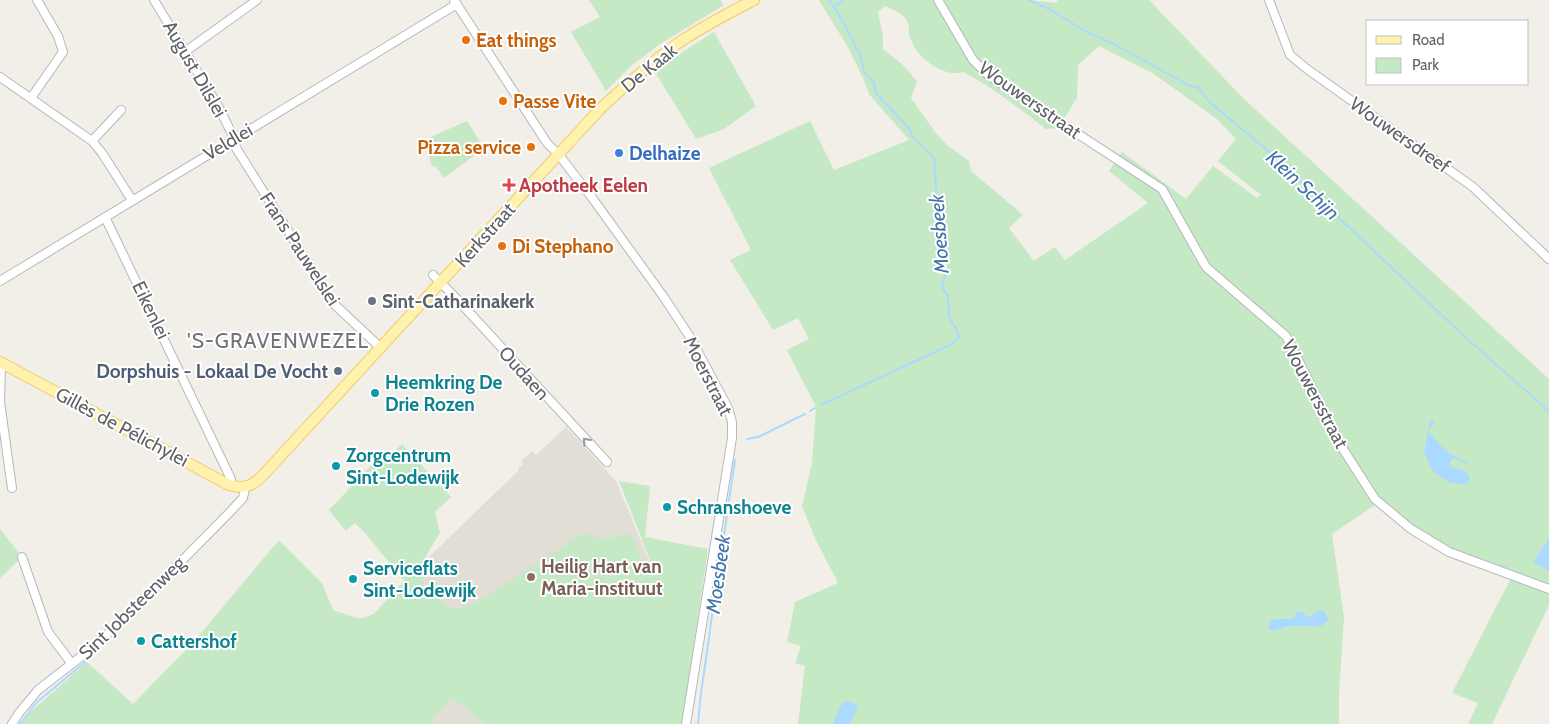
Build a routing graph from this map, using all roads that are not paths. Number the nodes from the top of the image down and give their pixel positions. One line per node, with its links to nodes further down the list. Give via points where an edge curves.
1 (37, 0): 10 (street, via 58,36 63,52)
2 (154, 0): 8 (street, August Dilslei)
3 (257, 0): 8 (street)
4 (754, 0): 14 (main road, De Kaak, via 674,46 639,73)
5 (938, 0): 28 (street, Wouwersstraat, via 973,60 988,75 1162,189 1206,267 1286,336 1343,449 1375,499 1411,529 1449,552)
6 (1269, 0): 17 (street, Wouwersdreef, via 1290,55 1473,187)
7 (455, 2): 12 (street, Veldlei); 14 (street, Moerstraat)
8 (186, 52): 12 (street, August Dilslei)
9 (0, 77): 10 (street)
10 (31, 98): 13 (street)
11 (121, 110): 13 (street)
12 (234, 138): 15 (street, Veldlei); 21 (street, Frans Pauwelslei, via 236,148 327,294 340,311)
13 (92, 141): 15 (street)
14 (558, 155): 20 (main road, Kerkstraat); 31 (street, Moerstraat, via 690,337 728,408 732,422)
15 (132, 200): 16 (street, Veldlei)
16 (105, 217): 19 (street, Veldlei); 24 (street, Eikenlei)
17 (1549, 259)
18 (433, 276): 20 (street, Oudaen)
19 (0, 281)
20 (441, 283): 21 (main road, Kerkstraat); 23 (street, Oudaen, one-way to 20)
21 (381, 348): 26 (main road, Kerkstraat, via 259,480)
22 (1, 362): 24 (main road, Gillès de Pélichylei); 25 (street, via 0,402)
23 (607, 462)
24 (230, 482): 26 (main road, Gillès de Pélichylei)
25 (12, 488)
26 (245, 488): 29 (street, Sint Jobsteenweg, via 237,494 230,512 141,602)
27 (22, 558): 29 (street, via 48,632)
28 (1549, 589)
29 (72, 664): 30 (street, Sint Jobsteenweg, via 38,690)
30 (12, 724)
31 (686, 724)

